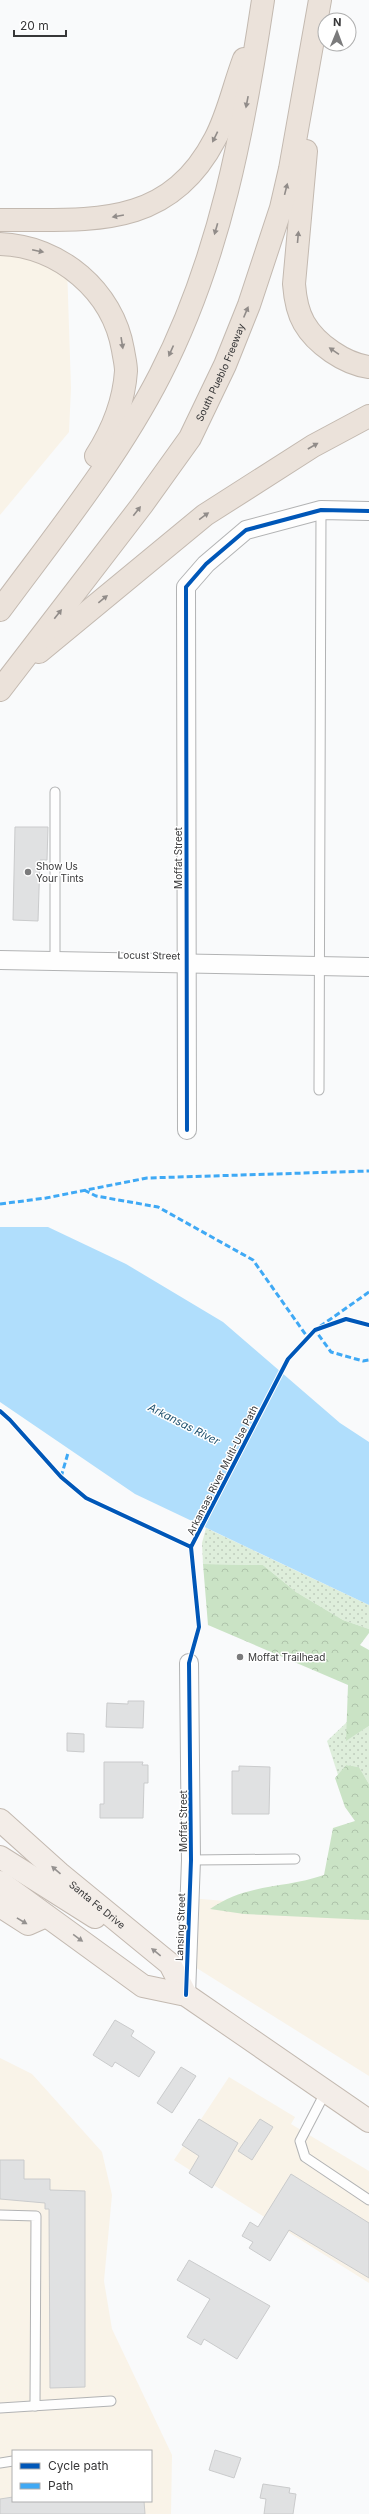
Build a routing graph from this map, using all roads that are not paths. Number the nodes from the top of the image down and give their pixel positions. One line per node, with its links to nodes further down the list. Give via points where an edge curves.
1 (320, 1): 5 (highway, one-way to 1, via 359,366 317,340 296,305 294,284); 10 (highway, South Pueblo Freeway, one-way to 1, via 190,438 225,365 249,305 281,208)
2 (262, 4): 3 (highway, one-way to 3, via 215,139 192,173 178,188 145,208 110,217); 9 (highway, one-way to 9, via 247,102 234,163 198,286 178,335 160,375 105,467)
3 (0, 220)
4 (0, 244): 9 (highway, one-way to 9, via 47,253 83,276 106,303 120,333 126,370 119,405 106,439)
5 (369, 367)
6 (369, 416): 10 (highway, one-way to 6, via 205,515 313,446)
7 (321, 510): 8 (street); 14 (street, Moffat Street, via 246,530 206,564 186,587); 15 (lane)
8 (369, 511)
9 (4, 604)
10 (4, 684)
11 (55, 792): 13 (lane)
12 (0, 960): 13 (street, Locust Street)
13 (55, 962): 14 (street, Locust Street)
14 (186, 964): 15 (street, Locust Street); 18 (street, Moffat Street)
15 (320, 966): 16 (street, Locust Street); 17 (lane)
16 (369, 967)
17 (319, 1090)
18 (187, 1130)
19 (189, 1663): 23 (street, Moffat Street)
20 (0, 1820): 27 (main road, Santa Fe Drive, one-way to 20)
21 (0, 1857): 27 (main road, via 91,1915)
22 (295, 1859): 23 (lane)
23 (191, 1860): 28 (street, Lansing Street)
24 (0, 1882): 26 (main road, Santa Fe Drive)
25 (0, 1906): 26 (main road, one-way to 26, via 28,1924)
26 (46, 1916): 28 (main road, Santa Fe Drive, one-way to 28, via 143,1986)
27 (137, 1938): 28 (main road, Santa Fe Drive, one-way to 27, via 170,1964)
28 (186, 1995): 29 (main road, Santa Fe Drive)
29 (326, 2091): 30 (main road, Santa Fe Drive); 31 (lane, via 300,2141 305,2157)
30 (369, 2121)
31 (369, 2200)
32 (0, 2215): 34 (lane, via 36,2216)
33 (110, 2401): 34 (lane)
34 (35, 2406): 35 (lane)
35 (0, 2408)
36 (12, 2461): 37 (lane)
37 (0, 2462)

